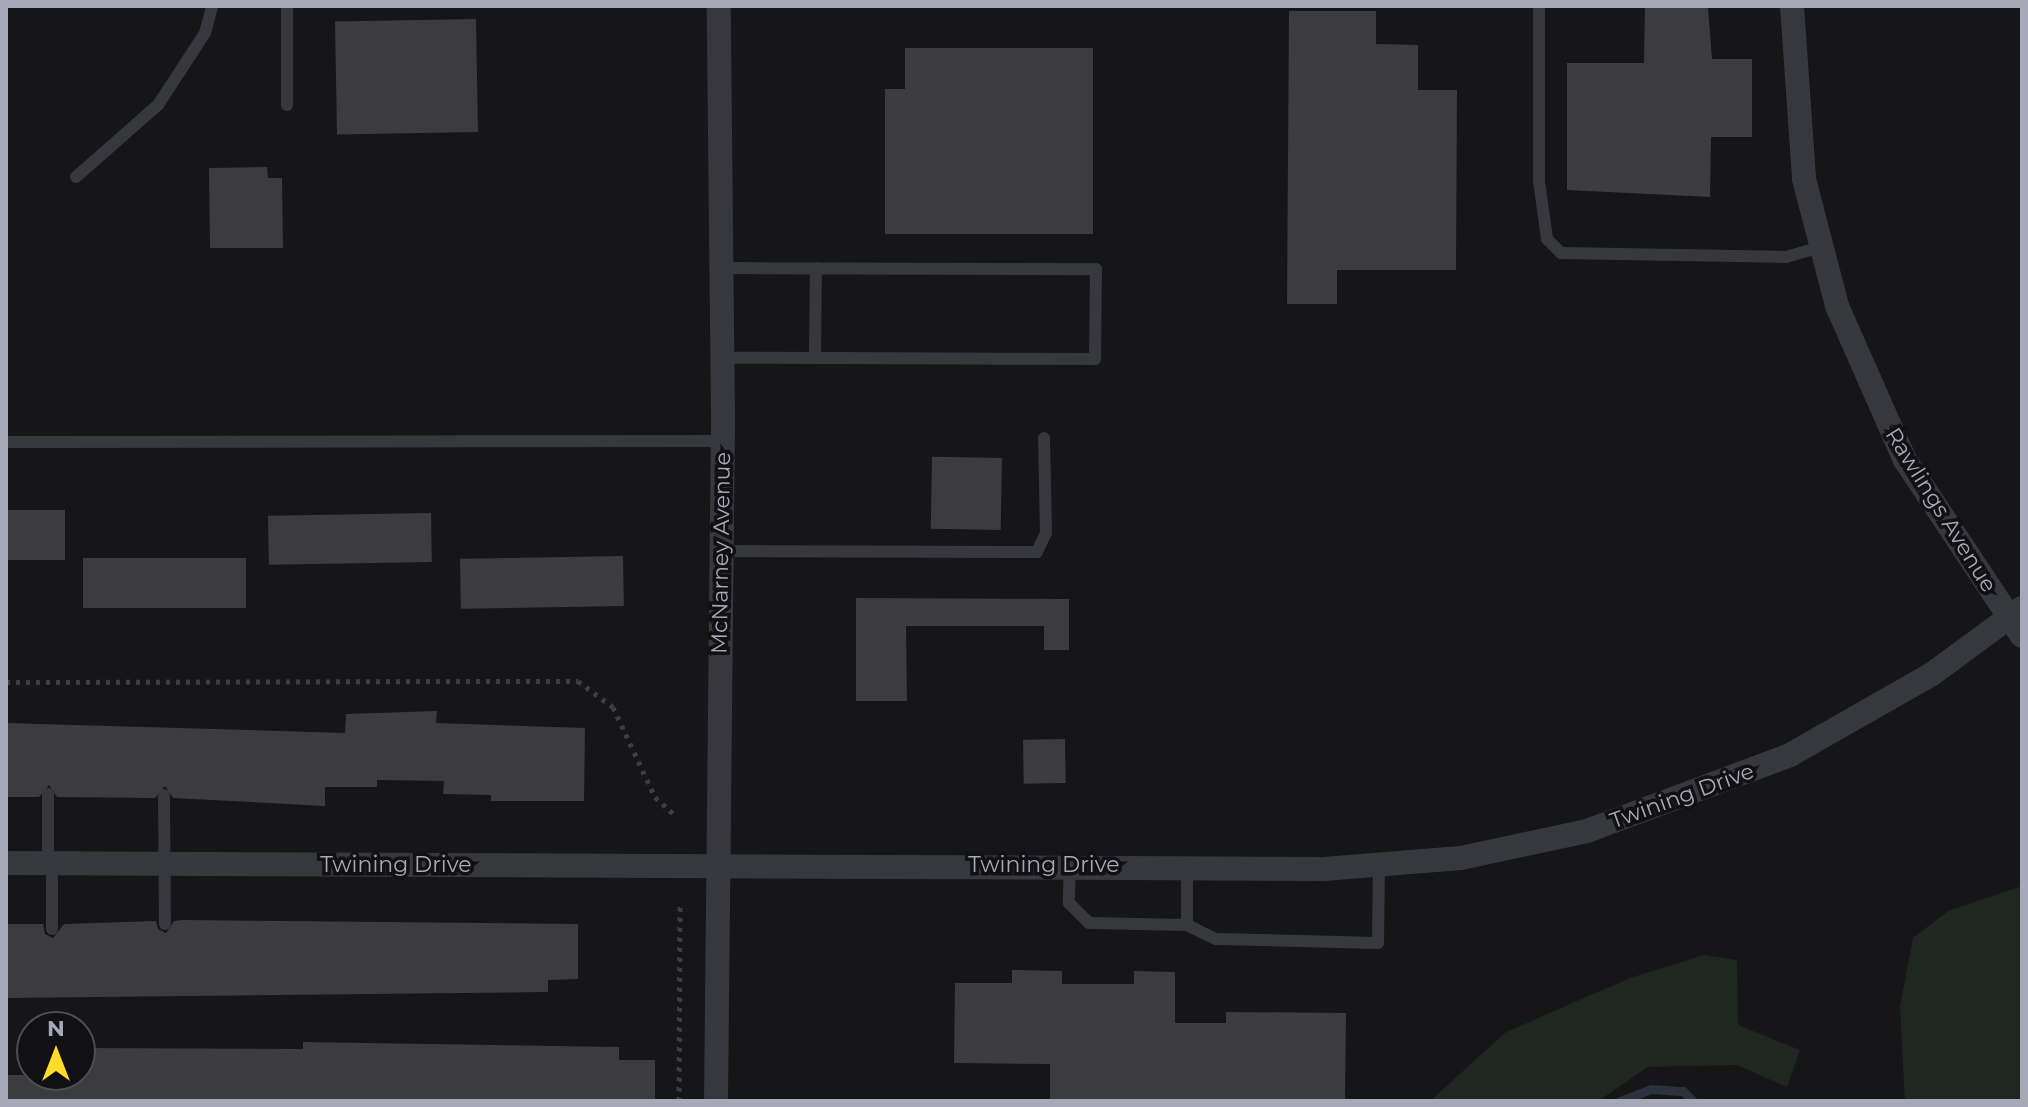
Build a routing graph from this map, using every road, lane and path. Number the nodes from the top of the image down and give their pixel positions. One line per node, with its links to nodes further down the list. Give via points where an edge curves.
1 (212, 6): 7 (lane, via 205,33 158,105)
2 (287, 6): 6 (lane)
3 (719, 6): 9 (street, McNarney Avenue)
4 (1539, 6): 8 (lane, via 1539,181 1547,239 1561,253 1786,257)
5 (1792, 6): 8 (street, Rawlings Avenue, via 1804,179)
6 (287, 105)
7 (76, 177)
8 (1821, 247): 17 (street, Rawlings Avenue, via 1837,306 1905,460)
9 (722, 268): 10 (lane); 12 (street, McNarney Avenue)
10 (816, 268): 11 (lane); 11 (lane, via 1096,269 1095,359)
11 (815, 357): 12 (lane)
12 (723, 358): 14 (street, McNarney Avenue)
13 (1044, 438): 16 (lane, via 1046,533 1037,552)
14 (723, 441): 15 (lane); 16 (street, McNarney Avenue)
15 (6, 442)
16 (722, 551): 28 (street, McNarney Avenue)
17 (2018, 621): 25 (street, Twining Drive, via 1790,755 1693,794 1587,831 1461,858)
18 (6, 682): 21 (path, via 578,681 613,707 655,797)
19 (48, 794): 23 (lane)
20 (164, 795): 24 (lane)
21 (675, 815)
22 (6, 863): 23 (street, Twining Drive)
23 (50, 863): 24 (street, Twining Drive); 32 (lane)
24 (164, 864): 28 (street, Twining Drive); 30 (lane)
25 (1379, 864): 27 (street, Twining Drive); 31 (lane, via 1378,943 1216,939)
26 (1070, 865): 27 (street, Twining Drive); 28 (street, Twining Drive); 31 (lane, via 1069,903 1089,923)
27 (1187, 866): 31 (lane)
28 (717, 867): 34 (street, McNarney Avenue)
29 (680, 902): 33 (path)
30 (165, 924)
31 (1187, 925)
32 (52, 929)
33 (679, 1101)
34 (716, 1101)

